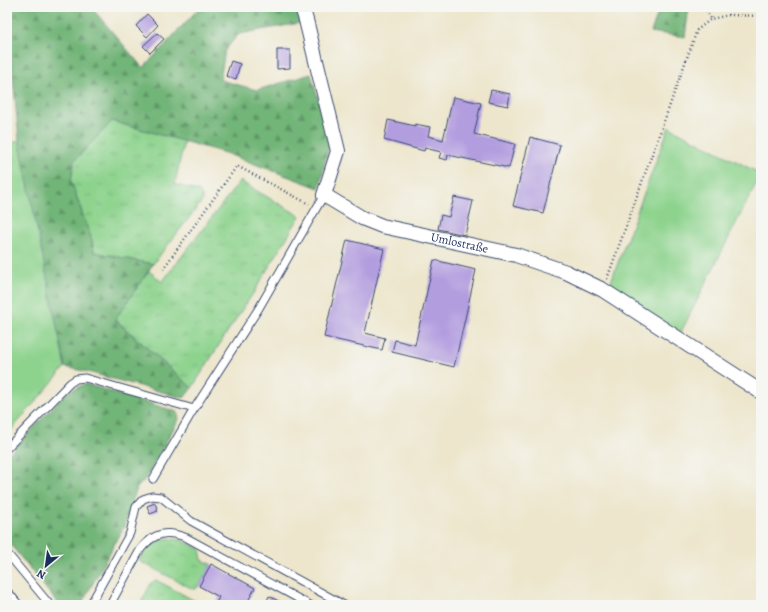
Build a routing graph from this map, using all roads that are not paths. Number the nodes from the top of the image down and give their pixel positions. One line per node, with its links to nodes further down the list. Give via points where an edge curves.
1 (302, 7): 2 (street, via 338,151)
2 (324, 195): 3 (street, Umlostraße, via 362,218 382,226 516,255 566,272 603,290); 4 (lane, via 258,308)
3 (761, 392)
4 (194, 409): 5 (lane, via 85,378 76,379); 6 (lane)
5 (7, 448)
6 (153, 479)
7 (7, 554): 10 (lane)
8 (7, 591): 9 (lane)
9 (19, 605)
10 (50, 605)
11 (90, 605): 14 (lane, via 130,533 136,507 143,499 152,496 161,497 191,521)
12 (110, 605): 13 (lane, via 145,543 156,535 169,533 187,538)
13 (310, 605)
14 (344, 605)

